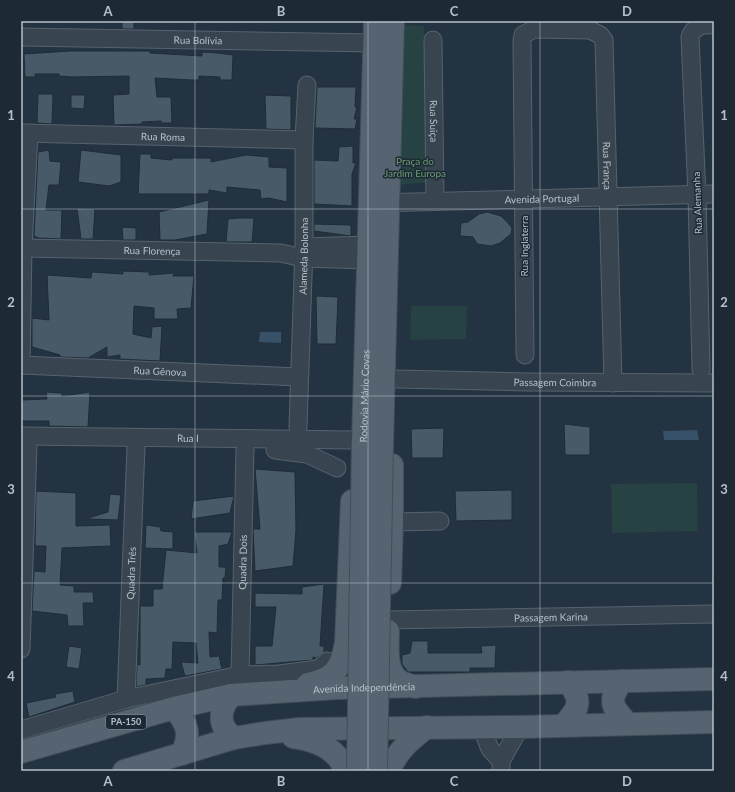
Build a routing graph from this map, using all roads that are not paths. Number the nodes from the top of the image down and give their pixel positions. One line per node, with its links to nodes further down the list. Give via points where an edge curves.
1 (375, 21): 7 (main road, Rodovia Mário Covas)
2 (393, 21): 15 (main road, Rodovia Mário Covas)
3 (714, 24): 11 (street, Rua Alemanha, via 700,25 690,37)
4 (21, 37): 7 (street, Rua Bolívia)
5 (433, 40): 14 (street, Rua Suiça)
6 (522, 41): 12 (street, Rua França, via 524,35 534,29 590,30 604,40); 13 (street, Rua Inglaterra)
7 (374, 43): 15 (main road, Rodovia Mário Covas)
8 (307, 85): 10 (street, Alameda Bolonha)
9 (25, 133): 10 (street, Rua Roma); 16 (street)
10 (304, 140): 17 (street, Alameda Bolonha)
11 (706, 195): 12 (street, Avenida Portugal); 21 (street, Rua Alemanha)
12 (607, 196): 13 (street, Avenida Portugal); 25 (street, Rua França)
13 (524, 198): 14 (street, Avenida Portugal); 19 (street, Rua Inglaterra)
14 (435, 201): 15 (street, Avenida Portugal)
15 (380, 203): 18 (main road, Rodovia Mário Covas); 23 (main road, Rodovia Mário Covas)
16 (23, 248): 17 (street, Rua Florença); 20 (street)
17 (304, 252): 18 (street, Rua Florença); 22 (street, Alameda Bolonha)
18 (368, 252): 23 (main road, Rodovia Mário Covas)
19 (525, 355)
20 (21, 365): 22 (street, Rua Gênova)
21 (701, 370)
22 (298, 377): 26 (street, Alameda Bolonha)
23 (382, 380): 25 (street, Passagem Coimbra); 28 (main road, Rodovia Mário Covas); 33 (main road, via 391,416)
24 (714, 382): 25 (street, Passagem Coimbra)
25 (613, 383)
26 (298, 427)
27 (23, 442): 28 (street, Rua I); 29 (street); 36 (street)
28 (366, 442): 43 (main road, via 343,657 335,672 323,681); 60 (main road, Rodovia Mário Covas, bridge); 61 (main road, Rodovia Mário Covas, bridge)
29 (136, 448): 30 (street); 45 (street, Quadra Três)
30 (245, 449): 31 (street, via 296,451); 38 (street, Quadra Dois)
31 (337, 468)
32 (440, 521): 33 (street)
33 (392, 522): 35 (main road)
34 (714, 614): 35 (street, Passagem Karina)
35 (388, 620): 42 (main road, via 388,659 392,673 400,682)
36 (21, 649)
37 (327, 661): 38 (street, via 318,669)
38 (240, 675): 45 (street)
39 (714, 679): 40 (main road, Avenida Independência)
40 (622, 680): 41 (main road, Avenida Independência); 47 (main road, via 614,692 612,701 614,710)
41 (568, 682): 42 (main road, Avenida Independência); 49 (main road, via 576,692 578,703 575,712)
42 (416, 687): 43 (main road, Avenida Independência / PA-150)
43 (266, 692): 44 (main road, Avenida Independência / PA-150)
44 (231, 695): 46 (main road, Avenida Independência / PA-150); 55 (main road, via 224,704 221,719 223,727)
45 (126, 699): 53 (street)
46 (174, 708): 56 (main road, Avenida Independência / PA-150); 57 (main road, via 187,725 188,734)
47 (626, 723): 48 (main road); 49 (main road)
48 (710, 724)
49 (564, 725): 52 (main road)
50 (481, 726): 51 (main road); 52 (main road); 52 (street, via 490,749 501,765)
51 (427, 727): 54 (main road, via 300,729); 62 (main road, via 403,746)
52 (520, 727)
53 (21, 730)
54 (264, 733): 55 (main road); 59 (main road, via 318,743 334,751 343,763)
55 (234, 738): 57 (main road)
56 (21, 752)
57 (182, 754): 58 (main road)
58 (124, 771)
59 (345, 771)
60 (358, 771)
61 (376, 771)
62 (389, 771)

